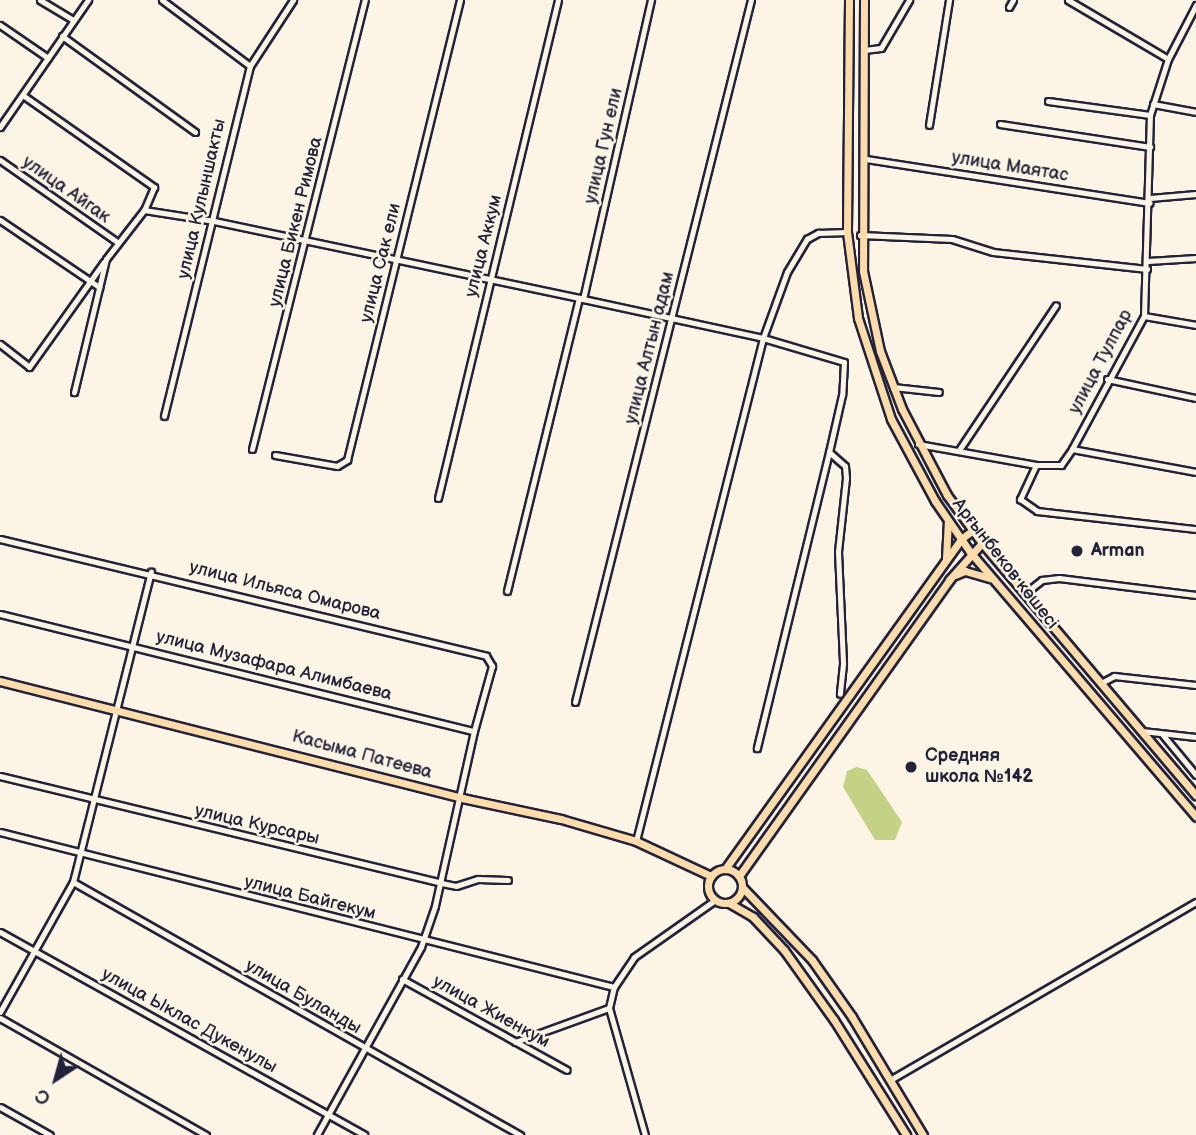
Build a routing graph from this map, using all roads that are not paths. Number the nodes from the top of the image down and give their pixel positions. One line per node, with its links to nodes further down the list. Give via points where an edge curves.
1 (40, 0): 18 (street)
2 (88, 0): 18 (street)
3 (162, 0): 24 (street)
4 (293, 0): 24 (street, улица Кулыншакты)
5 (365, 0): 44 (street, улица Бикен Римова)
6 (460, 0): 48 (street, улица Сак ели)
7 (558, 0): 52 (street, улица Аккум)
8 (651, 0): 54 (street, улица Гун ели)
9 (751, 0): 57 (street, улица Алтын адам)
10 (849, 0): 42 (main road, Арғынбеков көшесі)
11 (864, 0): 21 (main road, Арғынбеков көшесі)
12 (909, 0): 21 (street, via 881,48)
13 (949, 0): 32 (street)
14 (1013, 0): 17 (street)
15 (1069, 0): 23 (street)
16 (1196, 5): 23 (street, улица Тулпар)
17 (1009, 7)
18 (73, 20): 20 (street)
19 (0, 26): 22 (street)
20 (62, 36): 22 (street); 33 (street)
21 (864, 50): 35 (main road, Арғынбеков көшесі)
22 (48, 58): 25 (street)
23 (1168, 59): 27 (street, улица Тулпар)
24 (250, 66): 41 (street, улица Кулыншакты)
25 (24, 96): 30 (street); 39 (street, via 154,187)
26 (1048, 101): 29 (street)
27 (1153, 104): 28 (street); 29 (street, улица Тулпар)
28 (1196, 112)
29 (1150, 115): 34 (street, улица Тулпар)
30 (1, 123)
31 (1000, 124): 34 (street)
32 (929, 125)
33 (195, 132)
34 (1150, 147): 38 (street, улица Тулпар)
35 (866, 159): 38 (street, улица Маятас); 43 (main road, Арғынбеков көшесі)
36 (0, 160): 45 (street, улица Айгак)
37 (1196, 194): 38 (street, улица Маятас)
38 (1150, 200): 49 (street, улица Тулпар)
39 (144, 210): 41 (street); 45 (street)
40 (0, 220): 51 (street)
41 (214, 220): 44 (street); 66 (street, улица Кулыншакты)
42 (847, 232): 59 (street, via 818,233 807,239 787,272); 76 (main road, Арғынбеков көшесі, via 858,318 872,367 891,419)
43 (860, 235): 50 (street, via 952,239 993,253); 62 (main road, Арғынбеков көшесі, via 872,316)
44 (307, 240): 48 (street); 68 (street, улица Бикен Римова)
45 (117, 242): 47 (street)
46 (1196, 258): 49 (street)
47 (106, 259): 51 (street); 53 (street)
48 (396, 261): 52 (street); 72 (street, улица Сак ели, via 346,460 337,466)
49 (1148, 261): 50 (street, улица Тулпар)
50 (1147, 269): 56 (street, улица Тулпар)
51 (87, 280): 53 (street); 60 (street, via 29,367)
52 (490, 281): 54 (street); 75 (street, улица Аккум)
53 (99, 287): 63 (street)
54 (581, 299): 57 (street); 87 (street, улица Гун ели)
55 (1056, 305): 70 (street)
56 (1144, 316): 58 (street); 61 (street, улица Тулпар)
57 (671, 318): 59 (street); 96 (street, улица Алтын адам)
58 (1196, 325)
59 (762, 338): 71 (street, via 844,362); 112 (street)
60 (0, 344)
61 (1107, 379): 65 (street); 69 (street, улица Тулпар)
62 (893, 387): 64 (street); 67 (main road, Арғынбеков көшесі)
63 (74, 392)
64 (939, 392)
65 (1196, 398)
66 (164, 416)
67 (918, 444): 70 (street); 78 (main road, Арғынбеков көшесі)
68 (252, 449)
69 (1072, 449): 73 (street, via 1061,465); 74 (street)
70 (959, 450): 73 (street)
71 (830, 452): 95 (street, via 845,466 846,478 838,552); 102 (street)
72 (275, 455)
73 (1036, 465): 77 (street, via 1020,499 1037,511)
74 (1196, 472)
75 (438, 498)
76 (948, 520): 80 (main road, Арғынбеков көшесі); 83 (main road, via 949,551)
77 (1196, 528)
78 (973, 530): 80 (main road); 81 (main road, Арғынбеков көшесі)
79 (0, 539): 84 (street, улица Ильяса Омарова)
80 (961, 539): 82 (main road, Арғынбеков көшесі); 83 (main road)
81 (982, 543): 82 (main road); 88 (main road, Арғынбеков көшесі)
82 (970, 552): 85 (main road); 86 (main road, Арғынбеков көшесі)
83 (943, 566): 114 (main road)
84 (151, 572): 91 (street); 98 (street, улица Ильяса Омарова, via 486,656 492,666)
85 (949, 580): 86 (main road, via 965,571); 116 (main road)
86 (992, 580): 109 (main road, Арғынбеков көшесі)
87 (507, 591)
88 (1024, 594): 89 (street, via 1042,580 1059,578); 93 (main road, Арғынбеков көшесі)
89 (1196, 595)
90 (0, 614): 91 (street, улица Музафара Алимбаева)
91 (133, 646): 97 (street); 98 (street, улица Музафара Алимбаева)
92 (0, 681): 97 (main road, Касыма Патеева)
93 (1101, 683): 94 (street, via 1114,676); 99 (main road, Арғынбеков көшесі)
94 (1196, 685)
95 (840, 694)
96 (575, 702)
97 (114, 708): 106 (main road, Касыма Патеева); 107 (street)
98 (474, 731): 106 (street)
99 (1142, 731): 100 (street); 105 (main road, Арғынбеков көшесі)
100 (1161, 733): 101 (street); 103 (street)
101 (1196, 737)
102 (757, 748)
103 (1196, 775)
104 (0, 776): 107 (street, улица Курсары)
105 (1196, 795)
106 (462, 798): 112 (main road, Касыма Патеева); 119 (street)
107 (94, 800): 113 (street); 119 (street, улица Курсары)
108 (1196, 802): 109 (street)
109 (1188, 808): 110 (main road, Арғынбеков көшесі)
110 (1196, 817)
111 (0, 832): 113 (street, улица Байгекум)
112 (636, 841): 115 (main road, Касыма Патеева)
113 (80, 855): 118 (street); 125 (street, улица Байгекум)
114 (725, 869): 115 (main road); 116 (main road)
115 (711, 876): 121 (main road, via 709,893)
116 (739, 876): 120 (main road)
117 (508, 880): 119 (street, улица Курсары, via 478,879 456,886)
118 (73, 882): 126 (street); 133 (street, улица Буланды)
119 (441, 883): 125 (street)
120 (742, 887): 123 (main road); 135 (main road, via 812,960)
121 (715, 900): 123 (main road); 128 (street, via 635,957)
122 (1196, 902): 135 (street)
123 (729, 903): 144 (main road, via 753,917 784,950)
124 (0, 932): 126 (street, улица Ыклас Дукенулы)
125 (423, 941): 127 (street); 128 (street, улица Байгекум)
126 (34, 950): 130 (street); 137 (street, улица Ыклас Дукенулы)
127 (402, 979): 132 (street, улица Жиенкум); 133 (street)
128 (614, 987): 129 (street)
129 (609, 1008): 132 (street); 143 (street)
130 (0, 1012)
131 (0, 1018): 139 (street)
132 (515, 1042): 134 (street, улица Жиенкум)
133 (365, 1048): 137 (street); 142 (street, улица Буланды)
134 (567, 1070)
135 (890, 1080): 145 (main road)
136 (0, 1107): 138 (street)
137 (328, 1115): 140 (street); 141 (street, улица Ыклас Дукенулы)
138 (50, 1135)
139 (206, 1135)
140 (317, 1135)
141 (364, 1135)
142 (520, 1135)
143 (645, 1135)
144 (906, 1135)
145 (923, 1135)

